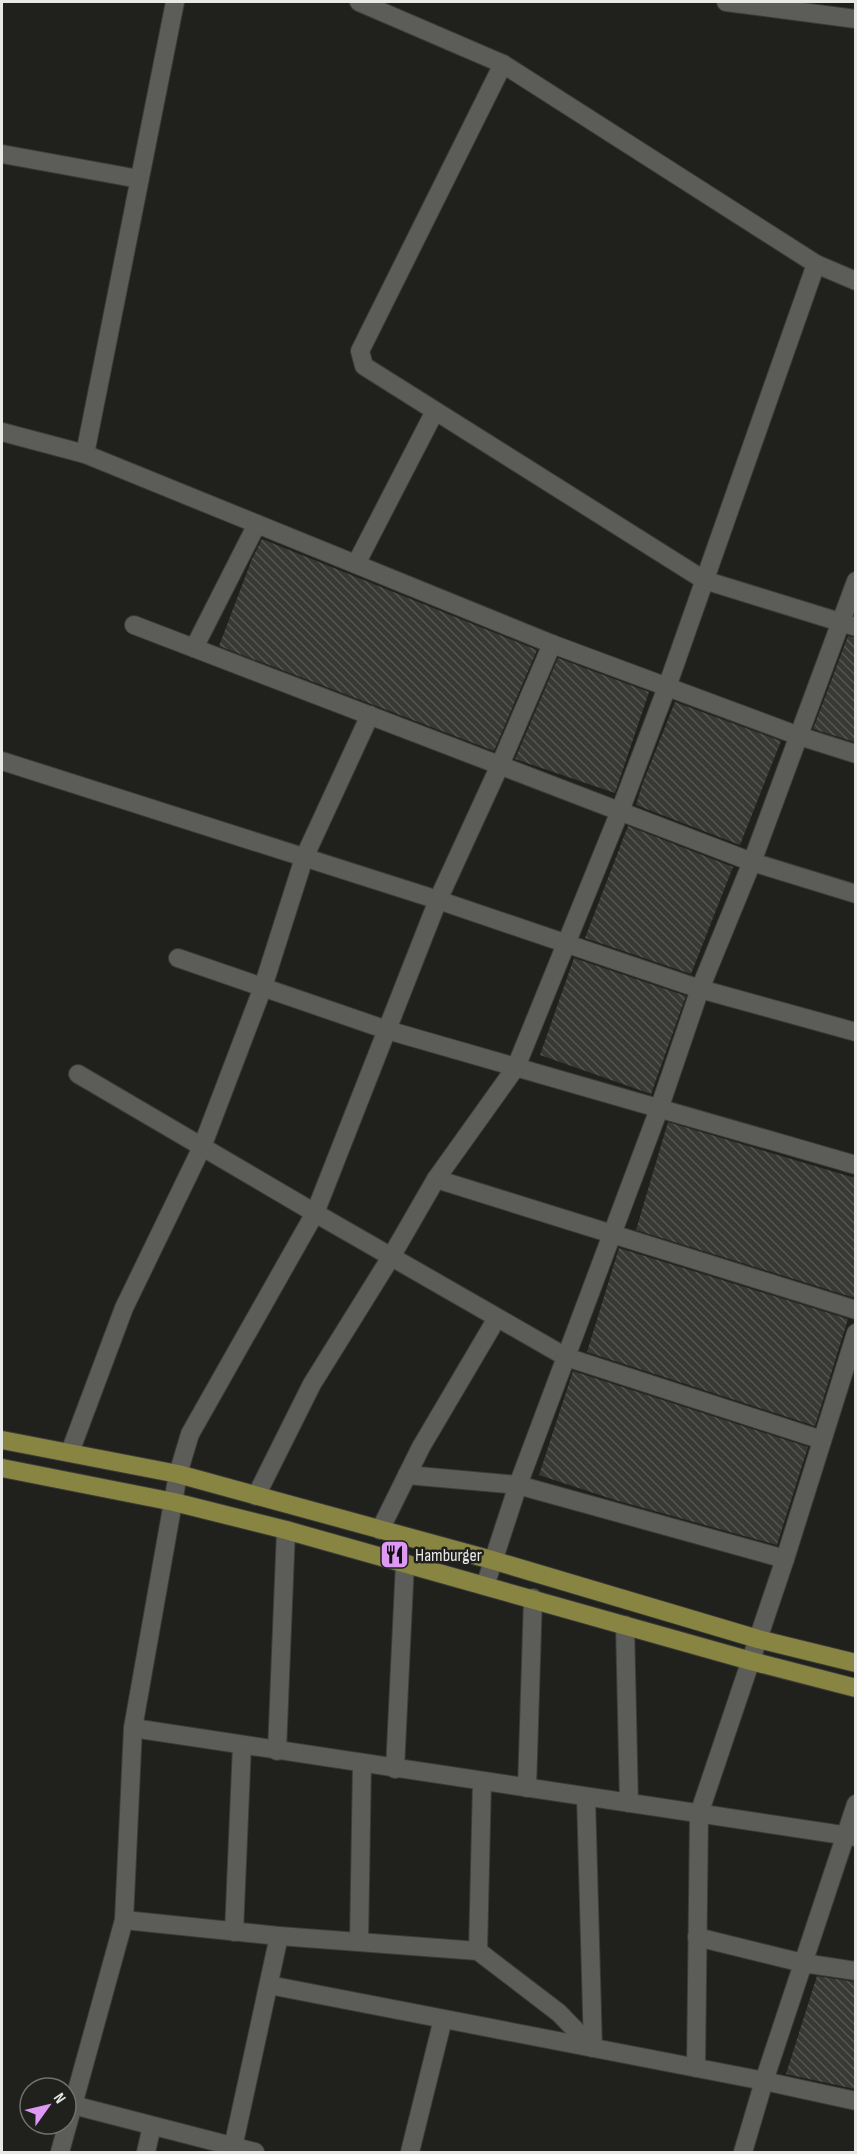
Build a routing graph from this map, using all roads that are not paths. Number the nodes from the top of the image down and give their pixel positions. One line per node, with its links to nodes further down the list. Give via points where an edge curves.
1 (175, 2): 7 (street)
2 (359, 2): 5 (street)
3 (726, 2): 4 (street)
4 (855, 19)
5 (502, 64): 8 (street); 10 (street, via 360,351 364,366)
6 (2, 154): 7 (street)
7 (139, 179): 12 (street)
8 (816, 264): 9 (street); 15 (street)
9 (855, 281)
10 (435, 411): 14 (street); 15 (street)
11 (2, 432): 12 (street)
12 (85, 454): 13 (street)
13 (257, 524): 14 (street); 20 (street)
14 (356, 564): 19 (street)
15 (705, 580): 18 (street); 21 (street)
16 (855, 581): 18 (street)
17 (134, 625): 20 (street)
18 (848, 625): 23 (street)
19 (552, 644): 21 (street); 26 (street)
20 (194, 648): 22 (street)
21 (667, 687): 23 (street); 27 (street)
22 (370, 715): 26 (street); 28 (street)
23 (799, 736): 24 (street); 29 (street)
24 (855, 754)
25 (2, 761): 28 (street)
26 (500, 765): 27 (street); 31 (street)
27 (620, 811): 29 (street); 32 (street)
28 (304, 858): 31 (street); 34 (street)
29 (752, 862): 30 (street); 35 (street)
30 (855, 894)
31 (438, 900): 32 (street); 36 (street)
32 (567, 944): 35 (street); 38 (street)
33 (178, 958): 34 (street)
34 (263, 987): 36 (street); 41 (street)
35 (700, 988): 37 (street); 40 (street)
36 (387, 1030): 38 (street); 44 (street)
37 (855, 1032)
38 (516, 1067): 40 (street); 43 (street)
39 (78, 1074): 41 (street)
40 (659, 1109): 42 (street); 45 (street)
41 (202, 1147): 44 (street); 53 (street, via 124,1308)
42 (855, 1165)
43 (436, 1179): 45 (street); 46 (street)
44 (315, 1213): 46 (street); 55 (street, via 190,1434)
45 (611, 1235): 47 (street); 50 (street)
46 (391, 1257): 48 (street); 58 (street, via 312,1384)
47 (855, 1310)
48 (497, 1318): 50 (street); 56 (street)
49 (855, 1333): 52 (street)
50 (566, 1357): 52 (street); 57 (street)
51 (2, 1440): 53 (main road)
52 (822, 1440): 62 (street)
53 (70, 1452): 55 (main road)
54 (2, 1468): 59 (main road)
55 (178, 1474): 58 (main road); 59 (street)
56 (407, 1475): 57 (street); 61 (street)
57 (518, 1485): 62 (street); 63 (street)
58 (256, 1496): 61 (main road)
59 (174, 1502): 60 (main road); 72 (street)
60 (286, 1530): 64 (main road); 74 (street)
61 (380, 1530): 63 (main road)
62 (785, 1559): 68 (street)
63 (492, 1560): 65 (street); 68 (main road)
64 (405, 1563): 65 (main road); 76 (street)
65 (485, 1586): 66 (main road)
66 (533, 1598): 67 (main road); 78 (street)
67 (625, 1625): 69 (main road); 80 (street)
68 (758, 1639): 69 (street); 70 (main road)
69 (751, 1661): 71 (main road); 82 (street)
70 (855, 1663)
71 (855, 1688)
72 (134, 1728): 73 (street); 84 (street)
73 (242, 1745): 74 (street); 85 (street)
74 (277, 1751): 75 (street)
75 (362, 1764): 76 (street); 88 (street)
76 (395, 1769): 77 (street)
77 (482, 1782): 78 (street); 89 (street)
78 (526, 1788): 79 (street)
79 (586, 1797): 80 (street); 94 (street)
80 (629, 1803): 82 (street)
81 (855, 1804): 83 (street)
82 (699, 1814): 83 (street); 87 (street)
83 (850, 1836): 90 (street)
84 (124, 1920): 85 (street); 97 (street)
85 (234, 1932): 86 (street)
86 (279, 1936): 88 (street); 92 (street)
87 (697, 1937): 90 (street); 95 (street)
88 (359, 1942): 89 (street)
89 (478, 1951): 94 (street, via 560,2013)
90 (803, 1963): 91 (street); 96 (street)
91 (855, 1971)
92 (269, 1985): 93 (street); 102 (street)
93 (443, 2019): 94 (street); 106 (street)
94 (593, 2048): 95 (street)
95 (696, 2068): 96 (street)
96 (764, 2081): 98 (street); 107 (street)
97 (78, 2086)
98 (855, 2101)
99 (78, 2105): 100 (street)
100 (152, 2126): 102 (street); 104 (street)
101 (64, 2136): 103 (street)
102 (233, 2150): 105 (street)
103 (60, 2152)
104 (146, 2152)
105 (255, 2152)
106 (410, 2152)
107 (743, 2152)

